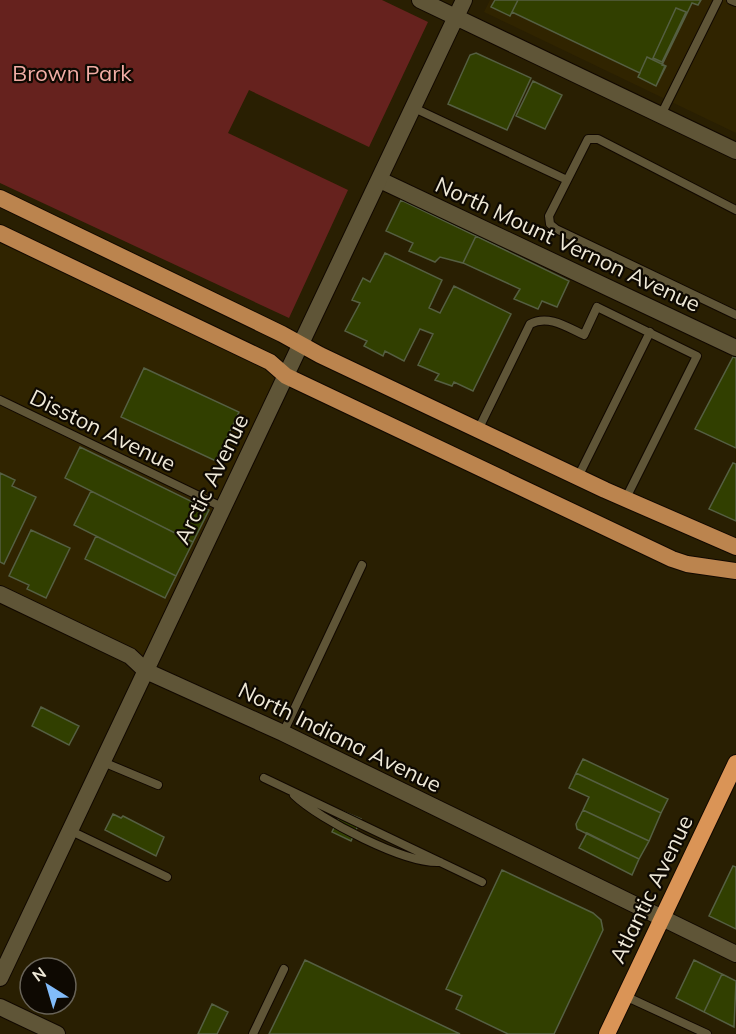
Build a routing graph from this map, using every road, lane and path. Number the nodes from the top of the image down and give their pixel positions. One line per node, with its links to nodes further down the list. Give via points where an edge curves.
1 (420, 0): 6 (street)
2 (464, 0): 6 (street, Arctic Avenue)
3 (718, 0): 8 (lane)
4 (731, 0): 5 (lane)
5 (736, 2)
6 (456, 17): 7 (street, Arctic Avenue); 8 (street)
7 (414, 108): 10 (street, Arctic Avenue); 11 (lane)
8 (661, 115): 9 (street)
9 (736, 151)
10 (380, 180): 17 (street, Arctic Avenue); 18 (street, North Mount Vernon Avenue)
11 (567, 180): 13 (lane, via 588,139 598,139); 15 (lane, via 549,216 556,229)
12 (0, 198): 17 (main road)
13 (736, 210)
14 (0, 233): 19 (main road, via 270,362)
15 (736, 315)
16 (650, 332): 21 (lane, via 597,307 584,335 551,321 537,320 530,324); 22 (lane); 23 (lane, via 697,356)
17 (301, 346): 19 (street, Arctic Avenue); 21 (main road)
18 (736, 348)
19 (286, 376): 24 (street, Arctic Avenue); 27 (main road, via 672,559)
20 (0, 400): 24 (lane, Disston Avenue)
21 (478, 430): 22 (main road)
22 (578, 477): 23 (main road)
23 (626, 498): 25 (main road)
24 (222, 507): 29 (street, Arctic Avenue)
25 (736, 547)
26 (362, 565): 30 (lane)
27 (736, 571)
28 (0, 594): 29 (street, North Indiana Avenue, via 129,656)
29 (146, 671): 30 (street, North Indiana Avenue); 31 (street, Arctic Avenue)
30 (283, 733): 38 (street, North Indiana Avenue)
31 (103, 762): 34 (lane); 35 (street, Arctic Avenue)
32 (736, 763): 38 (highway, Atlantic Avenue)
33 (264, 778): 37 (lane)
34 (158, 785)
35 (69, 830): 36 (lane); 41 (street, Arctic Avenue)
36 (167, 877)
37 (482, 882)
38 (662, 919): 39 (street, North Indiana Avenue); 42 (highway, Atlantic Avenue)
39 (736, 954)
40 (284, 969): 45 (lane)
41 (0, 978)
42 (625, 996): 46 (highway, Atlantic Avenue); 47 (lane)
43 (0, 1007): 44 (street)
44 (57, 1034)
45 (254, 1034)
46 (607, 1034)
47 (707, 1034)

